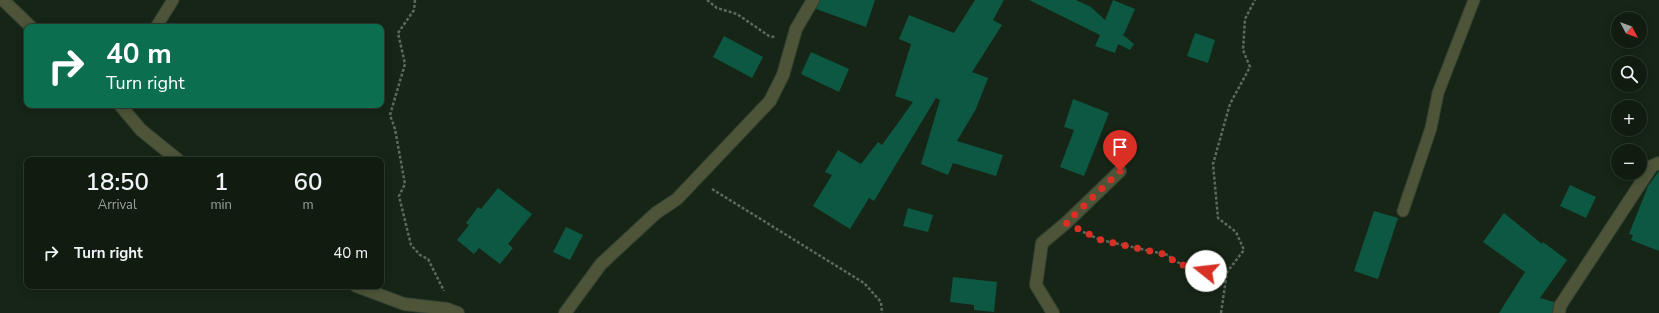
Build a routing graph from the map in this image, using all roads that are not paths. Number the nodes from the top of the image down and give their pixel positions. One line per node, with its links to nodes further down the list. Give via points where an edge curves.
1 (3, 0): 5 (street)
2 (173, 0): 6 (lane)
3 (814, 0): 14 (street, via 796,29 783,75 770,101 677,199 656,213 601,264)
4 (1474, 0): 11 (lane, via 1438,94 1431,128)
5 (28, 24)
6 (158, 24)
7 (123, 108): 8 (street, via 141,130)
8 (174, 157)
9 (1659, 163): 16 (street, via 1652,166 1609,230 1560,306)
10 (1120, 171): 15 (street, via 1042,243 1036,285)
11 (1403, 211)
12 (364, 289): 13 (street, via 404,304)
13 (452, 311)
14 (565, 313)
15 (1053, 313)
16 (1559, 313)

